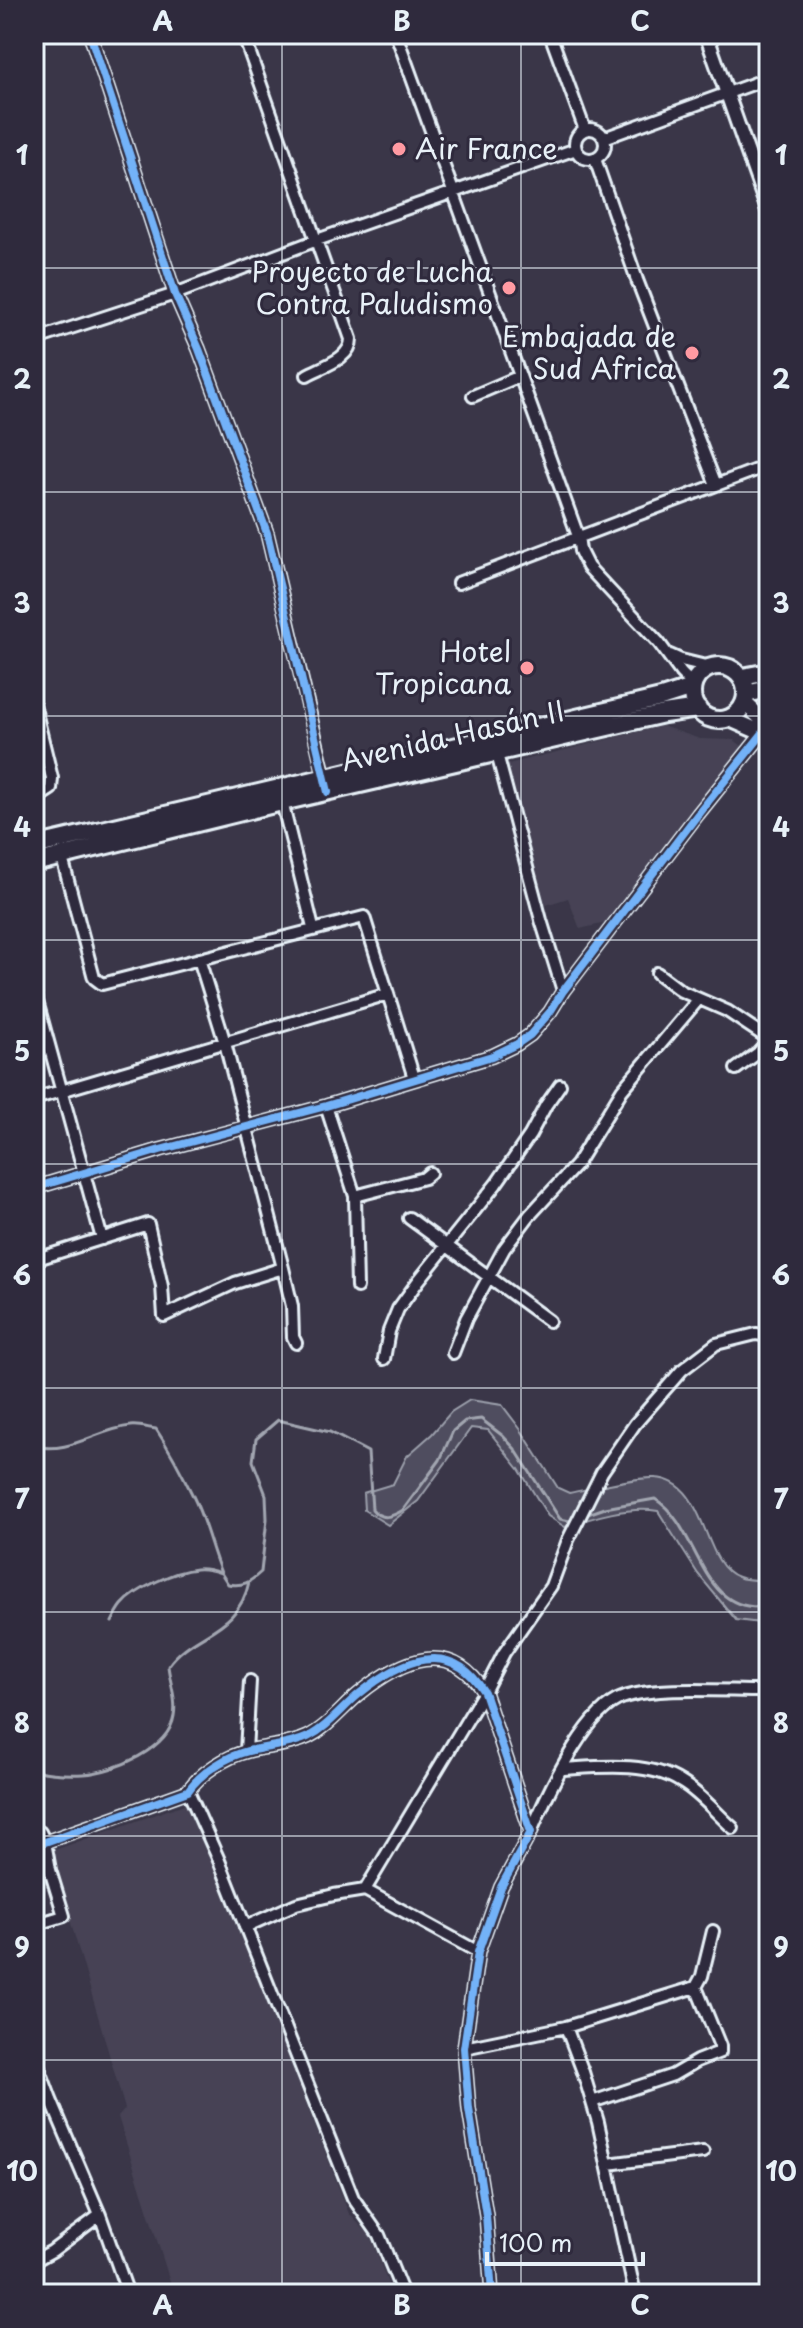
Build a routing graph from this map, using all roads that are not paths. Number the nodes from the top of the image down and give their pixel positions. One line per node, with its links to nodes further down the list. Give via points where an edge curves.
1 (90, 34): 15 (street)
2 (243, 34): 14 (street)
3 (396, 34): 12 (street)
4 (550, 34): 8 (street)
5 (706, 34): 7 (street)
6 (769, 78): 7 (street)
7 (727, 93): 9 (street); 13 (street)
8 (585, 130): 9 (street); 10 (street, via 576,139)
9 (604, 138): 11 (street, via 605,149)
10 (576, 149): 11 (street, via 582,157); 12 (street)
11 (595, 159): 21 (street)
12 (454, 192): 14 (street); 18 (street)
13 (769, 213)
14 (317, 240): 15 (street); 17 (street, via 351,348)
15 (175, 294): 16 (street); 35 (street, via 267,533)
16 (34, 340)
17 (307, 375)
18 (520, 376): 19 (street); 22 (street)
19 (473, 396)
20 (769, 465): 21 (street)
21 (716, 485): 22 (street)
22 (578, 536): 23 (street); 24 (street, via 588,567)
23 (458, 583)
24 (668, 654): 25 (street); 27 (street)
25 (710, 667): 27 (main road); 29 (main road, via 737,672)
26 (769, 672): 29 (main road)
27 (693, 686): 31 (main road); 35 (main road, Avenida Hasán II)
28 (769, 689): 29 (main road)
29 (744, 691): 32 (main road, via 741,710); 33 (main road)
30 (34, 704): 36 (street, via 52,778 51,789)
31 (698, 709): 32 (main road, via 711,719); 34 (main road, Avenida Hasán II)
32 (728, 718): 33 (main road)
33 (767, 732): 46 (street)
34 (497, 754): 35 (main road, Avenida Hasán II); 46 (street)
35 (326, 785): 37 (main road, Avenida Hasán II); 38 (main road, Avenida Hasán II)
36 (34, 800)
37 (282, 802): 40 (main road, Avenida Hasán II); 42 (street)
38 (57, 840): 39 (main road, Avenida Hasán II); 40 (street)
39 (34, 846)
40 (62, 857): 41 (main road, Avenida Hasán II); 43 (street, via 94,978 102,984)
41 (34, 863)
42 (313, 928): 43 (street); 47 (street, via 364,917)
43 (199, 959): 51 (street)
44 (657, 973): 48 (street)
45 (34, 990): 49 (street)
46 (563, 991): 53 (street, via 517,1044)
47 (388, 994): 51 (street); 53 (street)
48 (698, 1000): 50 (street, via 727,1011); 68 (street, via 622,1090 576,1165 529,1216)
49 (36, 1011): 55 (street)
50 (769, 1040): 52 (street)
51 (225, 1043): 55 (street); 58 (street)
52 (736, 1069)
53 (414, 1078): 57 (street)
54 (560, 1085): 65 (street, via 496,1184)
55 (61, 1092): 56 (street); 59 (street)
56 (34, 1099)
57 (326, 1106): 58 (street); 62 (street)
58 (247, 1126): 59 (street); 67 (street)
59 (83, 1173): 61 (street); 64 (street)
60 (430, 1173): 62 (street)
61 (34, 1188)
62 (355, 1196): 69 (street)
63 (409, 1218): 65 (street)
64 (102, 1239): 66 (street); 67 (street, via 148,1224 164,1316 235,1283)
65 (447, 1246): 68 (street); 74 (street, via 398,1309)
66 (34, 1260)
67 (283, 1268): 72 (street)
68 (489, 1276): 70 (street); 73 (street)
69 (357, 1287)
70 (549, 1321)
71 (769, 1336): 77 (street, via 716,1344 682,1370 635,1424 602,1472 551,1586)
72 (296, 1343)
73 (453, 1353)
74 (384, 1359)
75 (250, 1681): 78 (street)
76 (769, 1691): 79 (street, via 665,1692 617,1700 593,1721)
77 (484, 1692): 78 (street, via 453,1662 426,1658 362,1692 312,1735); 83 (street); 85 (street)
78 (246, 1751): 80 (street, via 200,1777)
79 (562, 1769): 81 (street, via 665,1773); 83 (street)
80 (188, 1791): 84 (street); 87 (street)
81 (733, 1828)
82 (34, 1830): 84 (street)
83 (531, 1832): 89 (street, via 501,1887)
84 (45, 1842): 86 (street, via 64,1916)
85 (365, 1890): 87 (street, via 296,1904); 89 (street)
86 (34, 1925)
87 (245, 1927): 101 (street, via 353,2198 379,2235)
88 (713, 1931): 90 (street)
89 (478, 1952): 92 (street)
90 (696, 1987): 91 (street); 94 (street, via 720,2052 673,2075)
91 (566, 2027): 92 (street); 94 (street)
92 (464, 2048): 102 (street)
93 (34, 2054): 97 (street)
94 (592, 2102): 96 (street)
95 (703, 2152): 96 (street)
96 (608, 2164): 99 (street)
97 (100, 2215): 98 (street); 100 (street)
98 (34, 2261)
99 (634, 2291): 103 (street)
100 (128, 2294)
101 (403, 2294)
102 (492, 2294)
103 (621, 2294)

